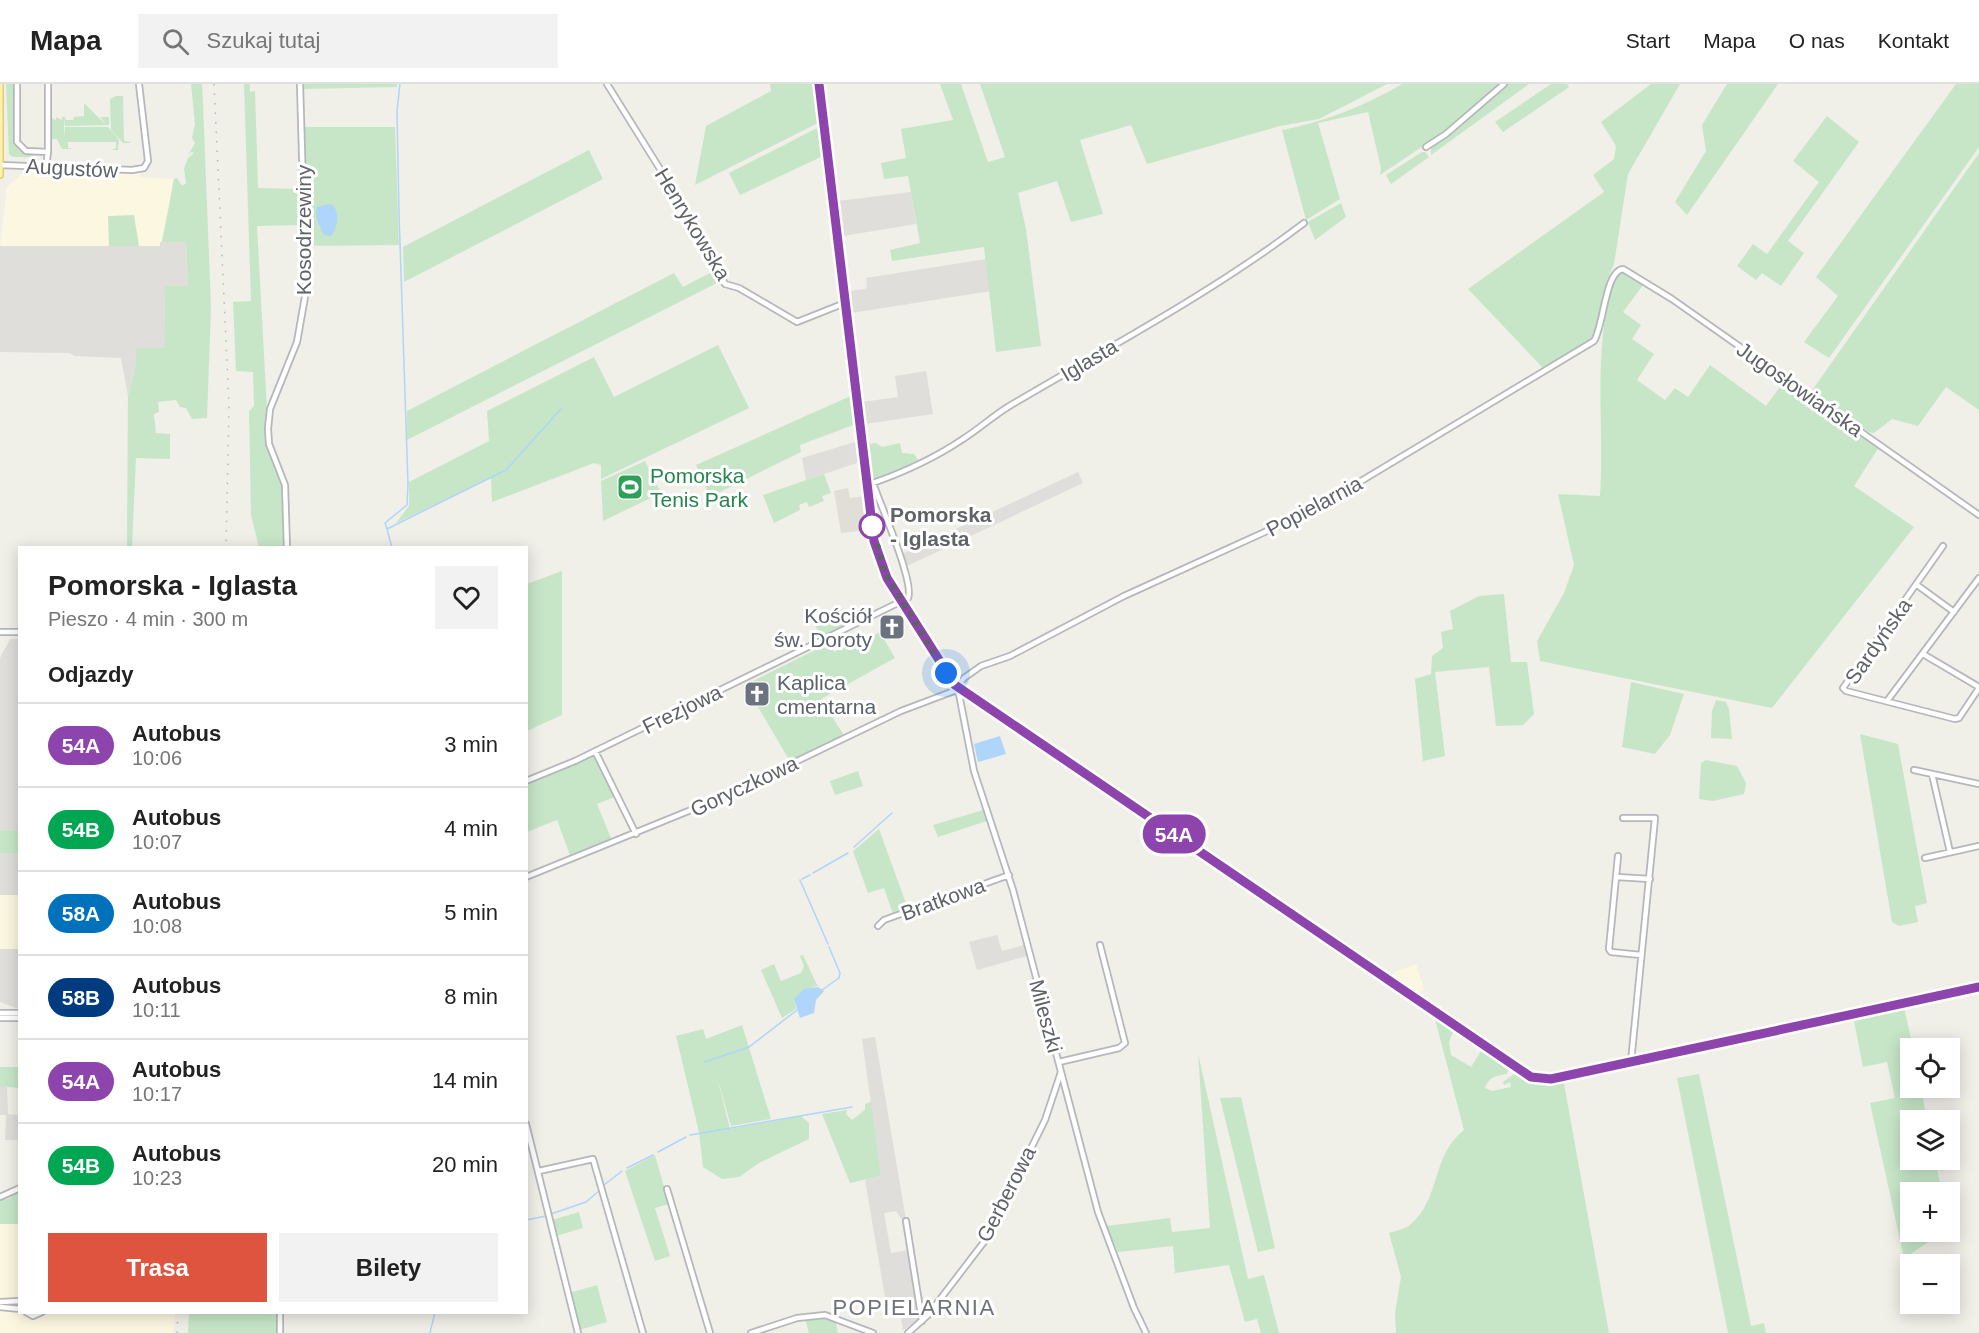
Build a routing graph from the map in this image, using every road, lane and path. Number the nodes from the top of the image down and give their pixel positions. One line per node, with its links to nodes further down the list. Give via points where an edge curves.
1 (0, 84): 11 (main road)
2 (17, 84): 10 (street, via 18,145 26,151)
3 (48, 84): 10 (street)
4 (139, 84): 12 (street, Augustów, via 148,161 143,169)
5 (300, 84): 19 (street, Kosodrzewiny, via 306,291 297,342 270,409 268,429 269,444 285,485)
6 (607, 84): 16 (street, Henrykowska, via 680,201 727,286 739,288 797,322)
7 (819, 84): 16 (street)
8 (1504, 84): 9 (street)
9 (1426, 147)
10 (48, 152): 12 (street)
11 (0, 165): 12 (street, Augustów); 13 (main road)
12 (46, 167)
13 (0, 175)
14 (1304, 224): 17 (street, Iglasta, via 1087,363 1008,406 962,440 921,463)
15 (1619, 269): 18 (street, Jugosłowiańska, via 1672,299 1969,512); 29 (street, Popielarnia, via 1610,284 1594,341 1313,510 1119,599 1010,656 981,666 964,678)
16 (845, 303): 17 (street)
17 (870, 484): 23 (street, via 875,546); 23 (street, via 908,576 909,596)
18 (1979, 515)
19 (287, 546)
20 (1943, 546): 22 (street, Sardyńska, via 1923,570)
21 (1979, 578): 24 (street, Sardyńska)
22 (1917, 585): 24 (street, Sardyńska); 30 (street, Sardyńska, via 1843,685 1845,692)
23 (902, 601): 29 (street); 31 (street, Frezjowa)
24 (1954, 612): 27 (street, Sardyńska)
25 (0, 632): 26 (street)
26 (18, 632)
27 (1923, 654): 28 (street, Sardyńska); 30 (street, Sardyńska)
28 (1979, 687): 30 (street, Sardyńska, via 1955,719)
29 (958, 691): 37 (street, Goryczkowa, via 901,711 718,800); 42 (street, Mileszki, via 976,778); 55 (street, via 1531,1077 1546,1080)
30 (1887, 701)
31 (595, 751): 34 (street, Frezjowa); 37 (street)
32 (1914, 770): 33 (street)
33 (1932, 774): 35 (street); 39 (street)
34 (528, 780)
35 (1979, 784)
36 (1623, 818): 45 (street, via 1655,818)
37 (636, 834): 43 (street, Goryczkowa)
38 (1979, 846): 39 (street)
39 (1950, 852): 41 (street)
40 (1618, 856): 44 (street)
41 (1925, 858)
42 (1009, 875): 46 (street, Bratkowa, via 884,920); 54 (street, Mileszki)
43 (528, 876)
44 (1617, 877): 45 (street); 48 (street, via 1609,950)
45 (1650, 879): 48 (street)
46 (878, 926)
47 (1100, 945): 54 (street, via 1125,1043 1119,1048)
48 (1641, 955): 55 (street)
49 (1979, 987): 55 (street)
50 (0, 1013): 51 (street)
51 (18, 1013)
52 (0, 1018): 53 (street)
53 (18, 1018)
54 (1059, 1062): 56 (street, Mileszki)
55 (1631, 1062)
56 (1061, 1071): 68 (street, Gerberowa, via 1045,1120 995,1224); 77 (street, Mileszki, via 1104,1231)
57 (528, 1131): 58 (street)
58 (539, 1171): 71 (street); 72 (street, via 593,1159)
59 (18, 1189): 61 (street)
60 (667, 1189): 73 (street)
61 (0, 1197)
62 (906, 1221): 68 (street)
63 (18, 1301): 64 (street)
64 (0, 1302)
65 (0, 1307): 66 (street)
66 (18, 1309)
67 (280, 1314): 70 (street)
68 (922, 1321): 76 (street, Gerberowa)
69 (770, 1330): 74 (street); 75 (street, via 797,1318 825,1315)
70 (280, 1333)
71 (578, 1333)
72 (643, 1333)
73 (710, 1333)
74 (751, 1333)
75 (873, 1333)
76 (908, 1333)
77 (1146, 1333)

